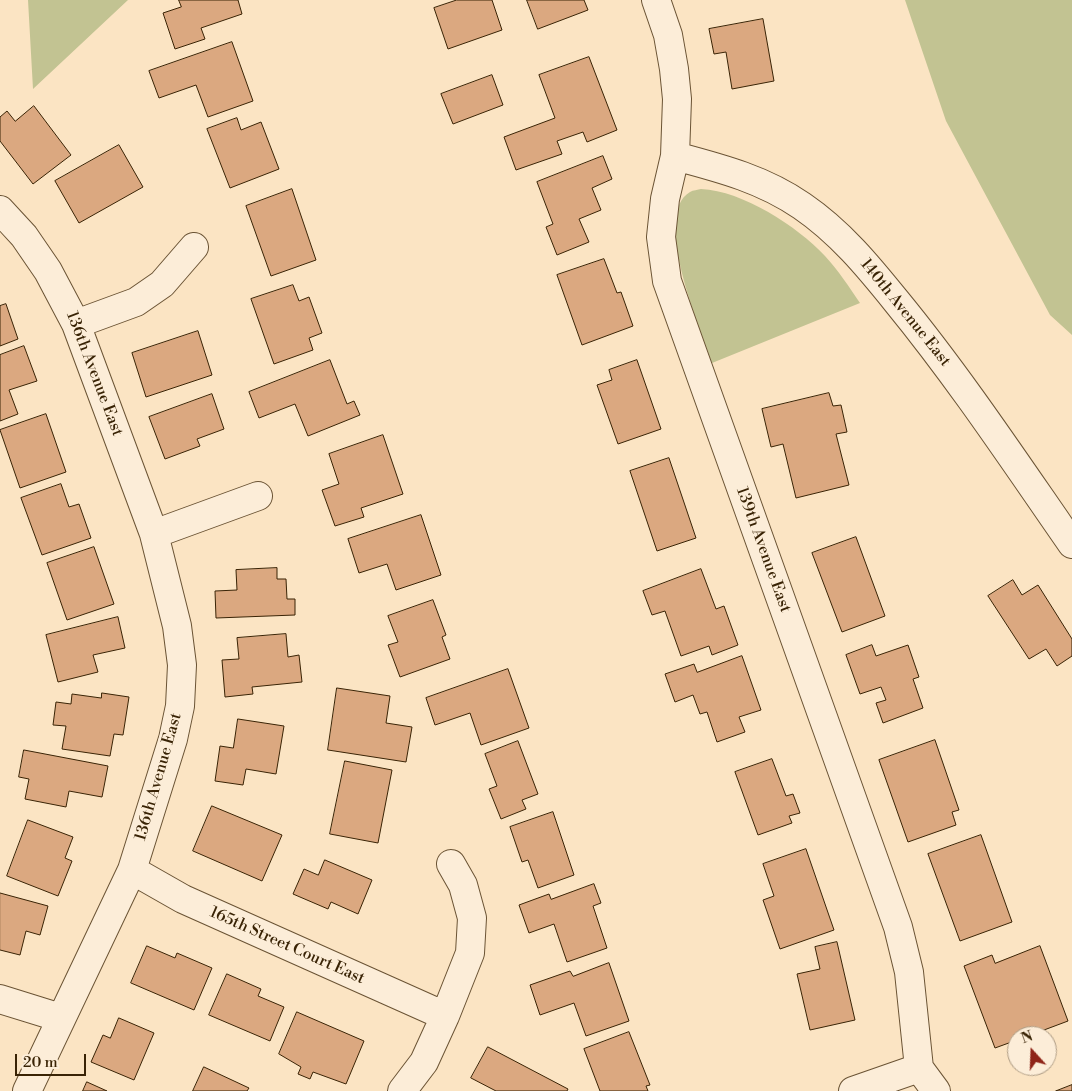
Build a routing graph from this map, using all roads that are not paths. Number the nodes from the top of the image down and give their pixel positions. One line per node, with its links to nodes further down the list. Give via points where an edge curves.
1 (656, 0): 2 (street, 139th Avenue East, via 668,35 674,69)
2 (676, 156): 8 (street, 140th Avenue East, via 732,171 779,192 822,221 851,246 940,354); 14 (street, 139th Avenue East, via 665,199 661,237 667,281 898,927 909,972)
3 (0, 210): 5 (street, 136th Avenue East, via 24,236 48,271)
4 (194, 247): 5 (street, via 162,284 136,302)
5 (76, 324): 7 (street, 136th Avenue East)
6 (258, 496): 7 (street)
7 (154, 534): 10 (street, 136th Avenue East, via 177,626 182,665 180,706 173,739)
8 (1072, 544)
9 (451, 864): 12 (street, via 463,885 472,918 470,953)
10 (132, 870): 12 (street, 165th Street Court East, via 183,899); 13 (street, 136th Avenue East)
11 (0, 999): 13 (street)
12 (445, 1016): 16 (street, via 424,1062)
13 (61, 1018): 15 (street, 136th Avenue East)
14 (919, 1068): 17 (street); 18 (street)
15 (27, 1091)
16 (402, 1091)
17 (853, 1091)
18 (936, 1091)

